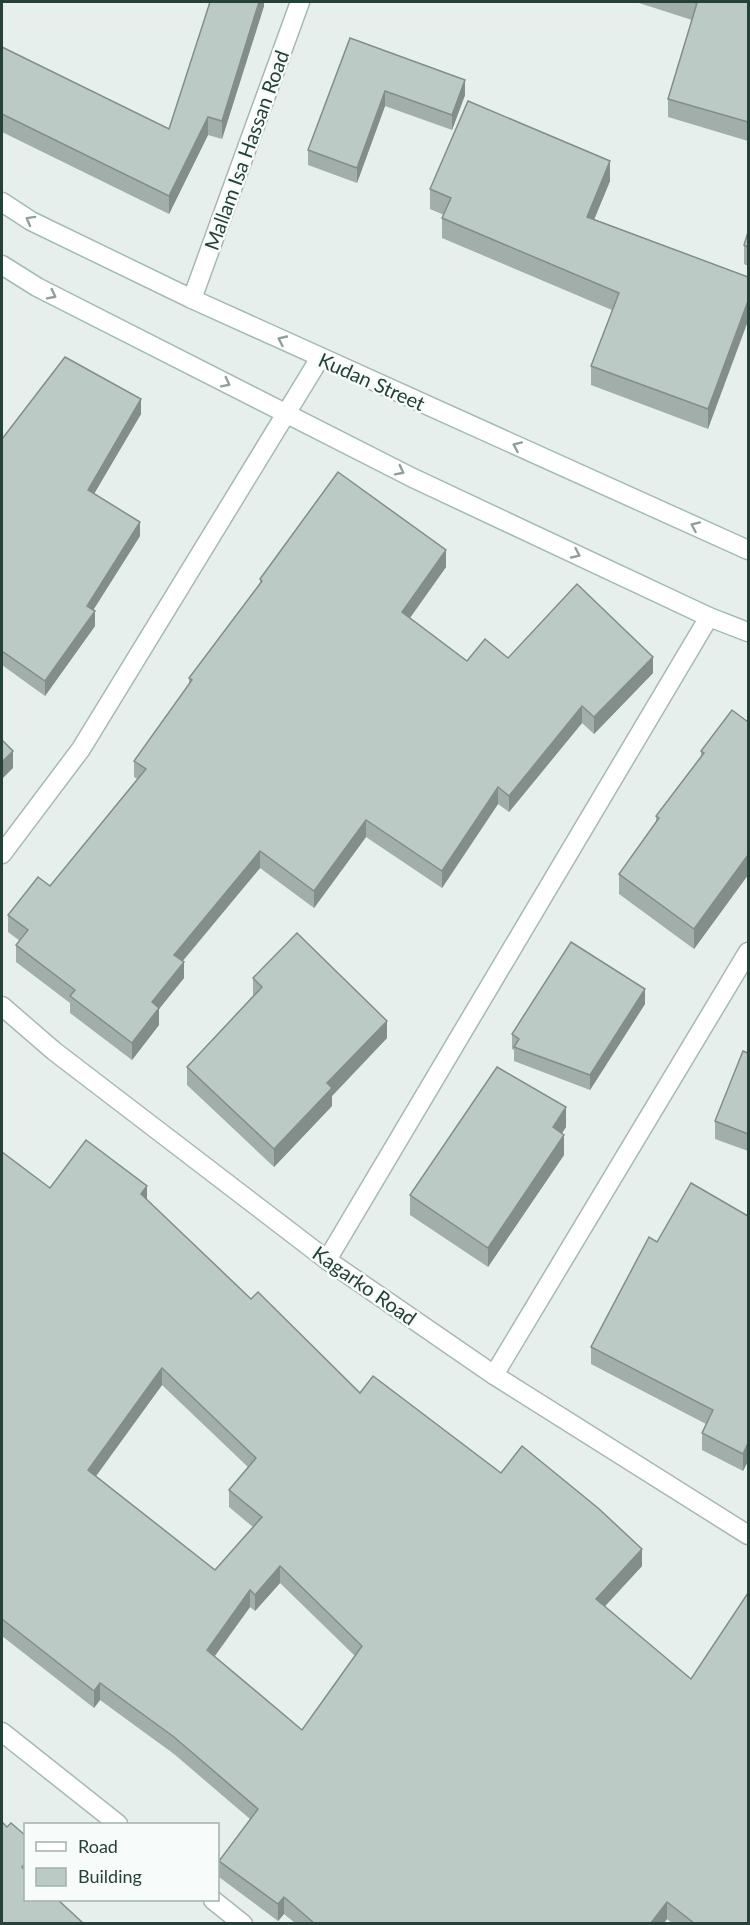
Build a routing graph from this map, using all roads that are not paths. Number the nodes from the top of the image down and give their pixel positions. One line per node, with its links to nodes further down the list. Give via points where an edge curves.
1 (300, 2): 4 (street, Mallam Isa Hassan Road)
2 (2, 202): 4 (street, Kudan Street, one-way to 2, via 31,221)
3 (2, 265): 6 (street, one-way to 6, via 37,287)
4 (192, 300): 5 (street, Kudan Street, one-way to 4)
5 (320, 358): 6 (street); 7 (street, Kudan Street, one-way to 5)
6 (286, 413): 8 (street, one-way to 8, via 413,478); 10 (street, via 81,749)
7 (748, 549)
8 (709, 617): 9 (street); 13 (street)
9 (748, 632)
10 (2, 854)
11 (748, 952): 14 (street)
12 (2, 1006): 13 (street, Kagarko Road, via 54,1051)
13 (327, 1260): 14 (street, Kagarko Road)
14 (494, 1375): 15 (street, Kagarko Road)
15 (748, 1534)
16 (2, 1732): 17 (street)
17 (117, 1823)
18 (216, 1901): 19 (street)
19 (243, 1923)

